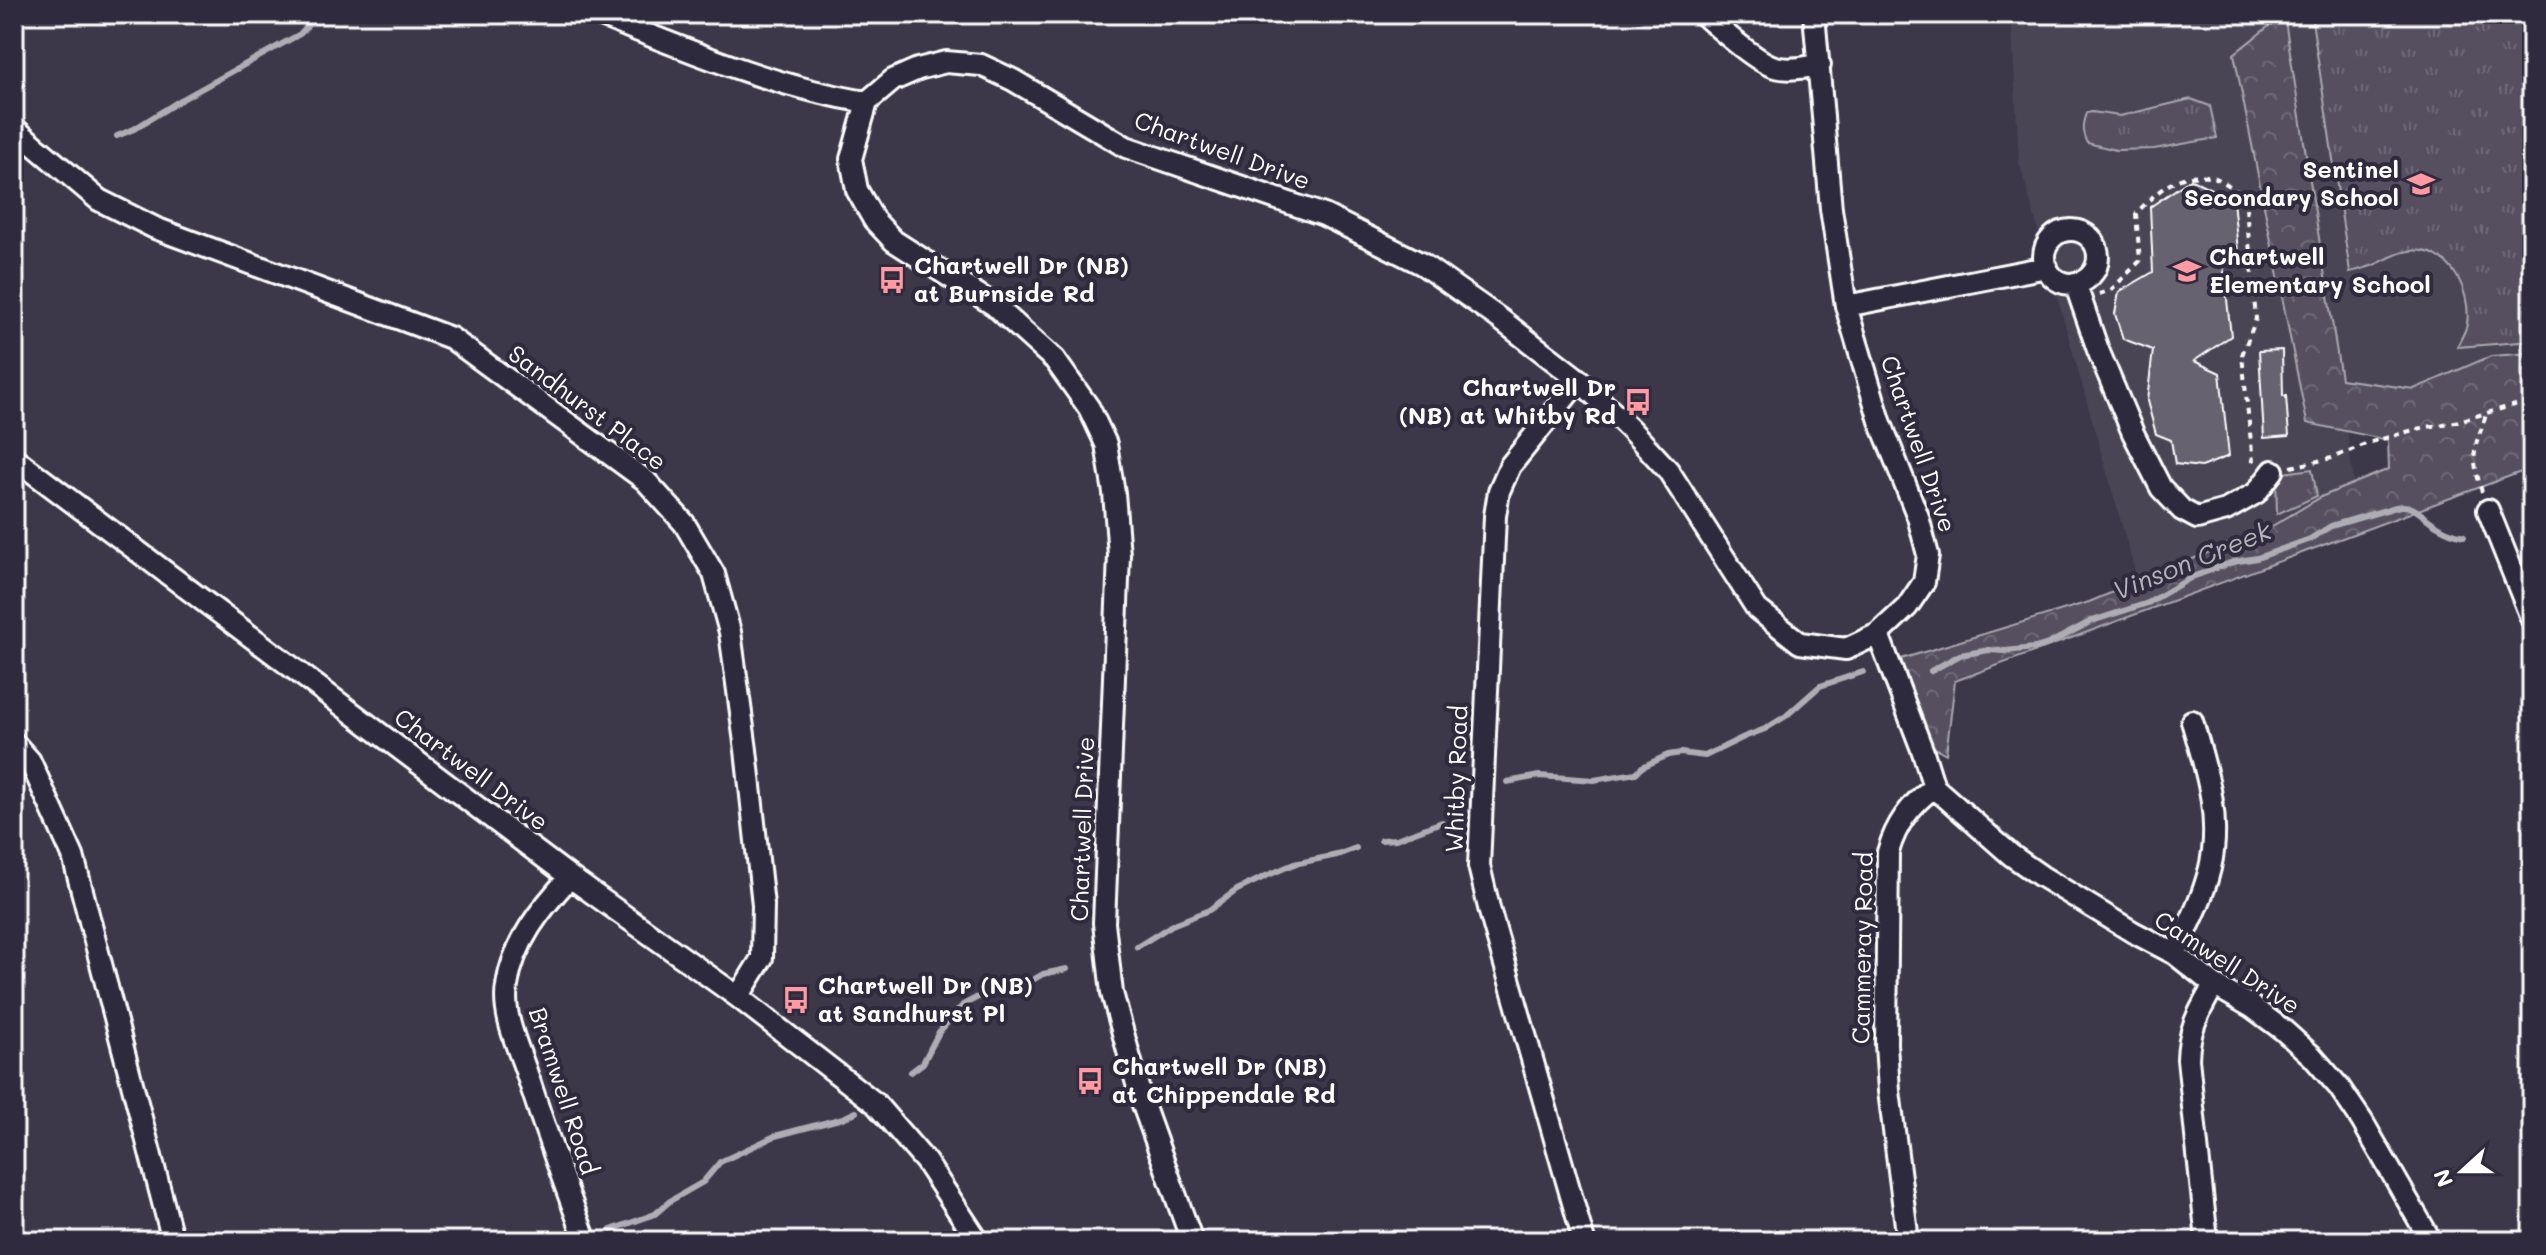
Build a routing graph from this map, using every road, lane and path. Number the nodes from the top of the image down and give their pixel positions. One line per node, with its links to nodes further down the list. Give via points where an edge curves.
1 (596, 14): 5 (street, via 714,61 821,95)
2 (1703, 14): 4 (street, via 1772,66)
3 (1814, 14): 4 (street, Chartwell Drive)
4 (1820, 65): 9 (street, Chartwell Drive, via 1831,209)
5 (867, 102): 10 (street, Chartwell Drive, via 893,80 918,69 946,62 981,65 1126,147 1324,215 1422,264); 29 (street, Chartwell Drive, via 851,159 857,190 874,220 894,241 994,305 1055,360 1089,408 1106,444 1119,555 1105,909 1112,993 1142,1102)
6 (14, 128): 25 (street, Sandhurst Place, via 99,200 155,228 451,338 645,480 684,523 714,574 726,617 746,750 763,905 762,958)
7 (2047, 267): 8 (street); 8 (street, via 2045,250 2055,235 2072,230 2088,236 2097,250 2096,268); 9 (street)
8 (2078, 291): 15 (street, via 2098,350 2161,488 2197,518); 15 (path, via 2111,290 2140,261 2136,214 2153,193 2191,174 2215,178 2245,197 2256,319 2242,355)
9 (1846, 306): 18 (street, Chartwell Drive, via 1928,555 1924,582)
10 (1579, 380): 18 (street, Chartwell Drive, via 1668,470 1757,609 1800,643 1846,649); 30 (street, Whitby Road, via 1510,466 1499,491 1479,866)
11 (2532, 400): 12 (path)
12 (2486, 413): 14 (path); 16 (path, via 2476,445 2476,472)
13 (14, 458): 22 (street, Chartwell Drive)
14 (2273, 471): 15 (street)
15 (2256, 493)
16 (2488, 510): 17 (street)
17 (2532, 620)
18 (1878, 634): 21 (street)
19 (2192, 721): 23 (street, via 2212,797 2214,846 2202,893)
20 (14, 743): 26 (street, via 30,761 73,856)
21 (1934, 787): 23 (street, Camwell Drive, via 2041,876); 31 (street, Cammeray Road, via 1903,816 1888,852 1886,1044)
22 (570, 877): 25 (street, Chartwell Drive); 27 (street, Bramwell Road, via 516,949 506,988 510,1022)
23 (2175, 954): 24 (street, Camwell Drive)
24 (2214, 985): 32 (street, via 2193,1023 2188,1048); 33 (street, Camwell Drive, via 2283,1030 2339,1087)
25 (738, 997): 28 (street, Chartwell Drive, via 875,1103 926,1162)
26 (173, 1241)
27 (586, 1241)
28 (978, 1241)
29 (1192, 1241)
30 (1584, 1241)
31 (1908, 1241)
32 (2207, 1241)
33 (2431, 1241)

